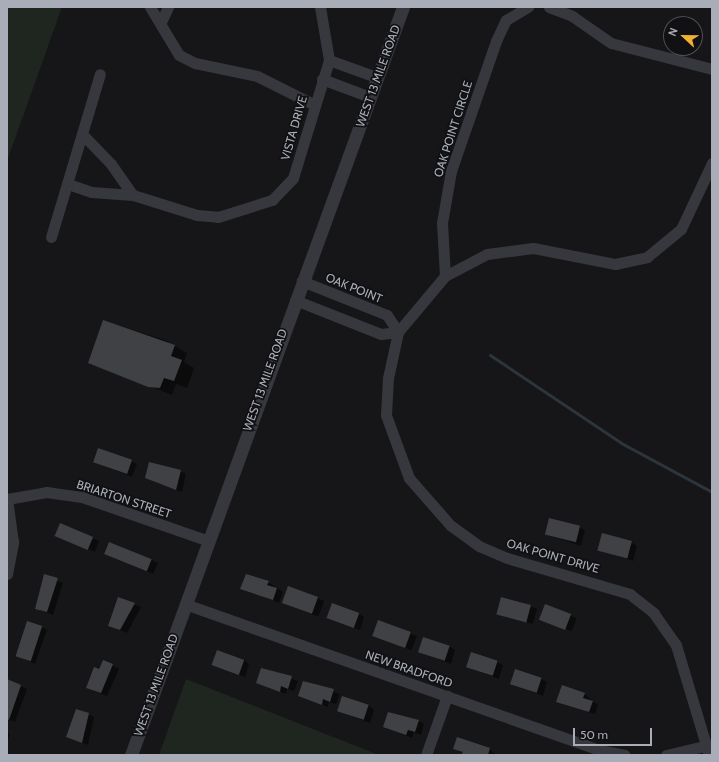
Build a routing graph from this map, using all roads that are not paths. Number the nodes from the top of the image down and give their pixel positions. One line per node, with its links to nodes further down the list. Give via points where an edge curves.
1 (150, 7): 7 (street)
2 (168, 7): 7 (street)
3 (320, 7): 8 (street, VISTA DRIVE)
4 (403, 7): 11 (street, WEST 13 MILE ROAD)
5 (528, 7): 20 (street, OAK POINT CIRCLE, via 506,20 496,41 451,171 442,223)
6 (549, 7): 9 (street, via 572,16 611,43)
7 (161, 22): 14 (street, via 180,55 195,63 257,76)
8 (329, 60): 11 (street); 12 (street, VISTA DRIVE)
9 (712, 70)
10 (100, 74): 15 (street)
11 (376, 77): 13 (street, WEST 13 MILE ROAD)
12 (322, 79): 13 (street); 14 (street, VISTA DRIVE)
13 (370, 97): 21 (street, WEST 13 MILE ROAD)
14 (313, 104): 18 (street, VISTA DRIVE, via 293,178 272,200 218,217 196,215)
15 (84, 136): 17 (street); 18 (street, via 111,164)
16 (712, 163): 20 (street, OAK POINT DRIVE, via 681,229 671,242 647,257 615,264 533,248 487,254)
17 (68, 184): 18 (street, VISTA DRIVE, via 91,192); 19 (street)
18 (133, 195)
19 (51, 237)
20 (445, 276): 23 (street, OAK POINT DRIVE)
21 (302, 281): 22 (street, WEST 13 MILE ROAD); 23 (street, OAK POINT, via 387,315)
22 (295, 300): 23 (street, via 381,334); 25 (street, WEST 13 MILE ROAD)
23 (398, 332): 29 (street, OAK POINT DRIVE, via 388,378 386,416 409,478 451,526 480,546 507,558 630,594 654,614 676,645)
24 (7, 499): 25 (street, BRIARTON STREET, via 46,492 82,497); 26 (street, via 13,542)
25 (209, 541): 27 (street, WEST 13 MILE ROAD)
26 (7, 574)
27 (185, 604): 28 (street, NEW BRADFORD); 30 (street, WEST 13 MILE ROAD)
28 (447, 696): 31 (street); 32 (street, NEW BRADFORD, via 599,750)
29 (706, 751): 33 (street)
30 (131, 755)
31 (426, 755)
32 (625, 755)
33 (666, 755)

